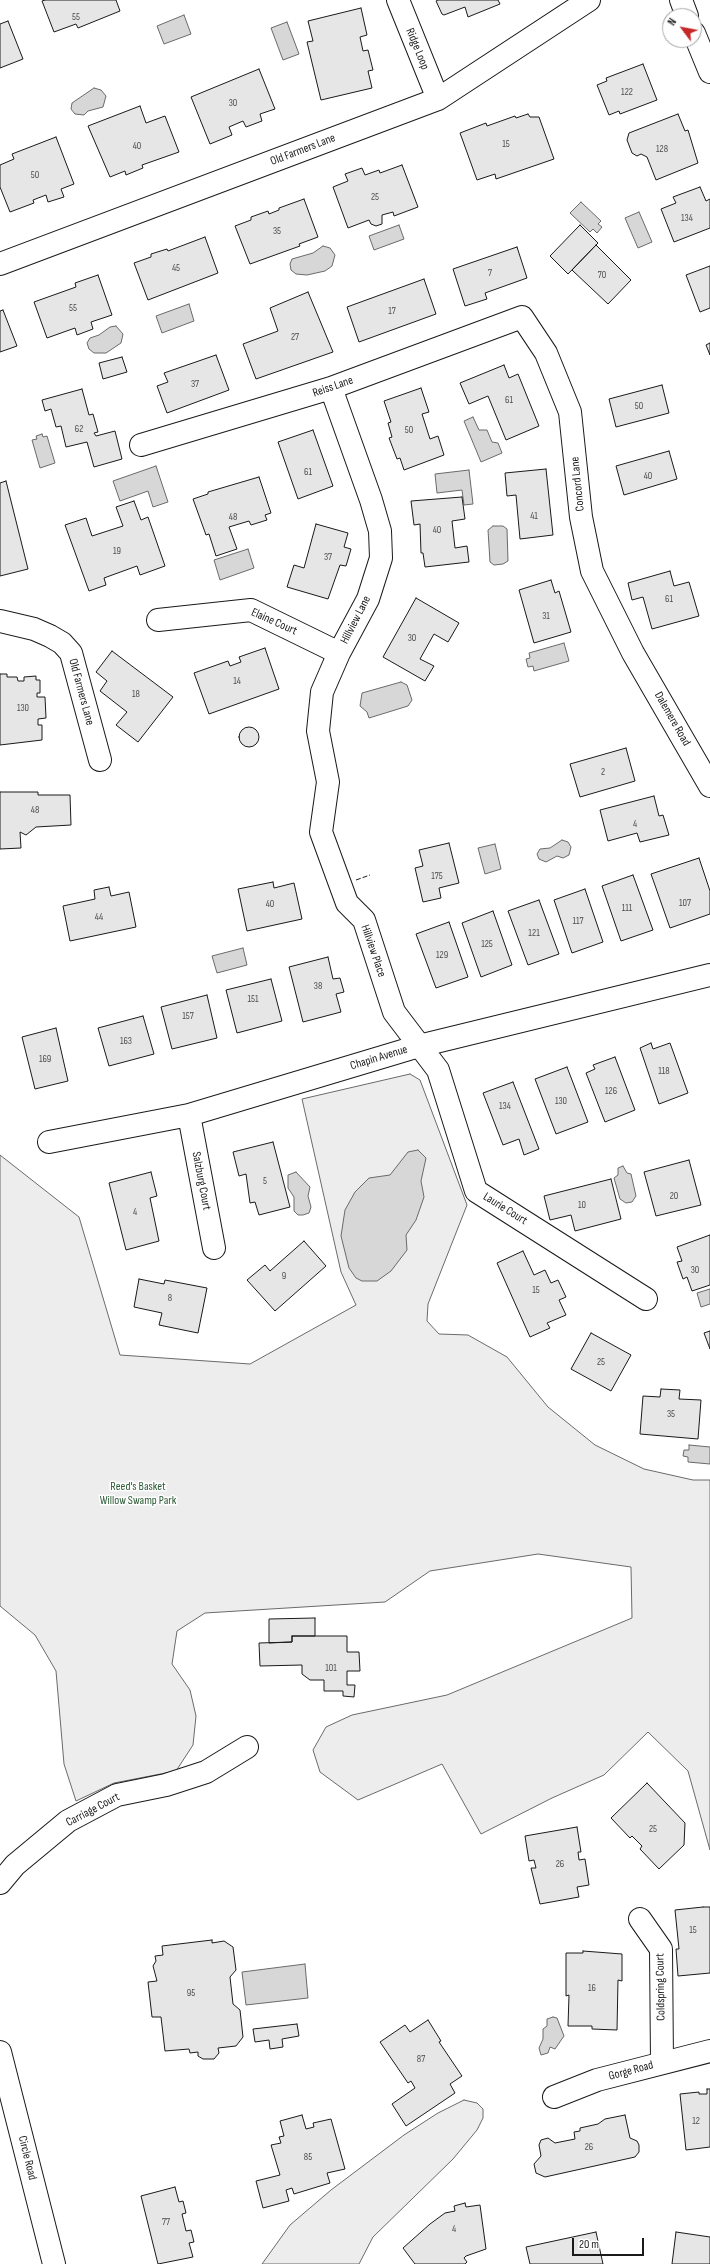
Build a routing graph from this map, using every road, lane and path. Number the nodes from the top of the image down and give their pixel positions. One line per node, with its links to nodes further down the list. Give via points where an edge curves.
1 (398, 0): 5 (street, Ridge Loop)
2 (589, 0): 5 (street, Old Farmers Lane)
3 (700, 48): 4 (street)
4 (710, 72)
5 (438, 99): 6 (street, Old Farmers Lane)
6 (0, 264)
7 (522, 317): 8 (street, Reiss Lane); 13 (street, Concord Lane, via 546,353 570,412 581,517 592,571)
8 (331, 388): 9 (street, Reiss Lane); 12 (street, Hillview Lane, via 380,531 380,558 368,599)
9 (141, 445)
10 (158, 620): 12 (street, Elaine Court, via 251,610)
11 (0, 621): 14 (street, Old Farmers Lane, via 34,629 50,636 62,643 71,653)
12 (339, 653): 16 (street, Hillview Lane, via 322,692 318,732 328,782)
13 (633, 653): 15 (street, Dalemere Road)
14 (100, 760)
15 (710, 786)
16 (325, 809): 18 (street, Hillview Place, via 321,832 347,903 364,920 394,1012)
17 (710, 975): 18 (street, Chapin Avenue)
18 (419, 1046): 19 (street, Chapin Avenue); 22 (street, Laurie Court, via 438,1070 476,1191)
19 (189, 1115): 20 (street, Chapin Avenue); 21 (street, Salzburg Court)
20 (49, 1142)
21 (214, 1248)
22 (646, 1299)
23 (247, 1747): 24 (street, Carriage Court, via 206,1772 166,1785 117,1795 68,1821 15,1865)
24 (0, 1883)
25 (640, 1919): 28 (street, Coldspring Court, via 661,1950)
26 (710, 2051): 28 (street, Gorge Road)
27 (0, 2052): 30 (street, Circle Road)
28 (662, 2062): 29 (street, Gorge Road, via 597,2080)
29 (554, 2097)
30 (54, 2264)

